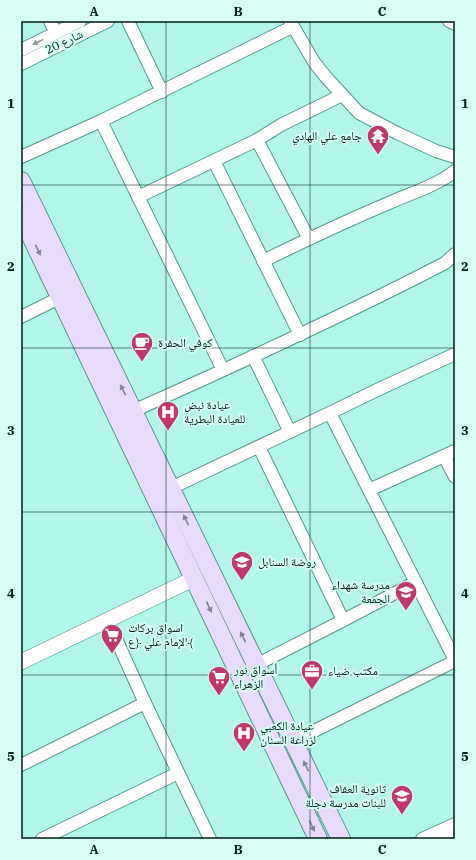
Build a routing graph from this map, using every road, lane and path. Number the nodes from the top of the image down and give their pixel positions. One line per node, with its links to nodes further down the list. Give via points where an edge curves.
1 (50, 21): 8 (street)
2 (80, 21): 8 (street, شارع 20)
3 (108, 21): 10 (street, شارع 20)
4 (128, 21): 11 (street)
5 (449, 21): 7 (street)
6 (291, 24): 11 (street); 12 (street, via 314,62)
7 (455, 24)
8 (56, 33): 9 (street, شارع 20, one-way to 9)
9 (21, 50)
10 (21, 64)
11 (162, 92): 13 (street)
12 (342, 95): 14 (street); 16 (street, via 359,113 430,148)
13 (101, 121): 15 (street); 20 (street)
14 (256, 140): 17 (street); 22 (street)
15 (21, 157)
16 (455, 157)
17 (214, 161): 20 (street); 24 (street)
18 (455, 171): 22 (street, via 432,185)
19 (21, 181): 31 (main road, one-way to 19)
20 (138, 196): 30 (street)
21 (21, 215): 25 (main road, one-way to 25)
22 (309, 239): 24 (street)
23 (455, 254): 27 (street, via 438,267)
24 (263, 261): 27 (street)
25 (61, 297): 26 (street); 34 (main road)
26 (21, 317)
27 (300, 335): 29 (street)
28 (455, 354): 32 (street)
29 (253, 356): 30 (street); 33 (street)
30 (223, 370): 31 (street)
31 (133, 411): 34 (main road)
32 (330, 413): 33 (street); 39 (street)
33 (290, 432): 35 (street)
34 (136, 435): 38 (main road)
35 (259, 447): 38 (street); 42 (street)
36 (450, 453): 37 (street); 39 (street)
37 (455, 477)
38 (162, 482): 40 (main road); 46 (main road, one-way to 38)
39 (369, 490): 41 (street)
40 (195, 578): 43 (street); 55 (main road, one-way to 55)
41 (416, 582): 42 (street); 44 (street)
42 (343, 620): 46 (street)
43 (108, 621): 45 (street); 47 (street)
44 (455, 660): 48 (street)
45 (21, 662)
46 (256, 665): 48 (main road)
47 (145, 703): 49 (street); 50 (street)
48 (294, 741): 56 (main road, one-way to 48)
49 (21, 765)
50 (178, 773): 53 (street); 54 (street)
51 (455, 824): 52 (street)
52 (440, 831): 57 (street); 58 (street)
53 (42, 839)
54 (210, 839)
55 (318, 839)
56 (341, 839)
57 (422, 839)
58 (453, 839)

